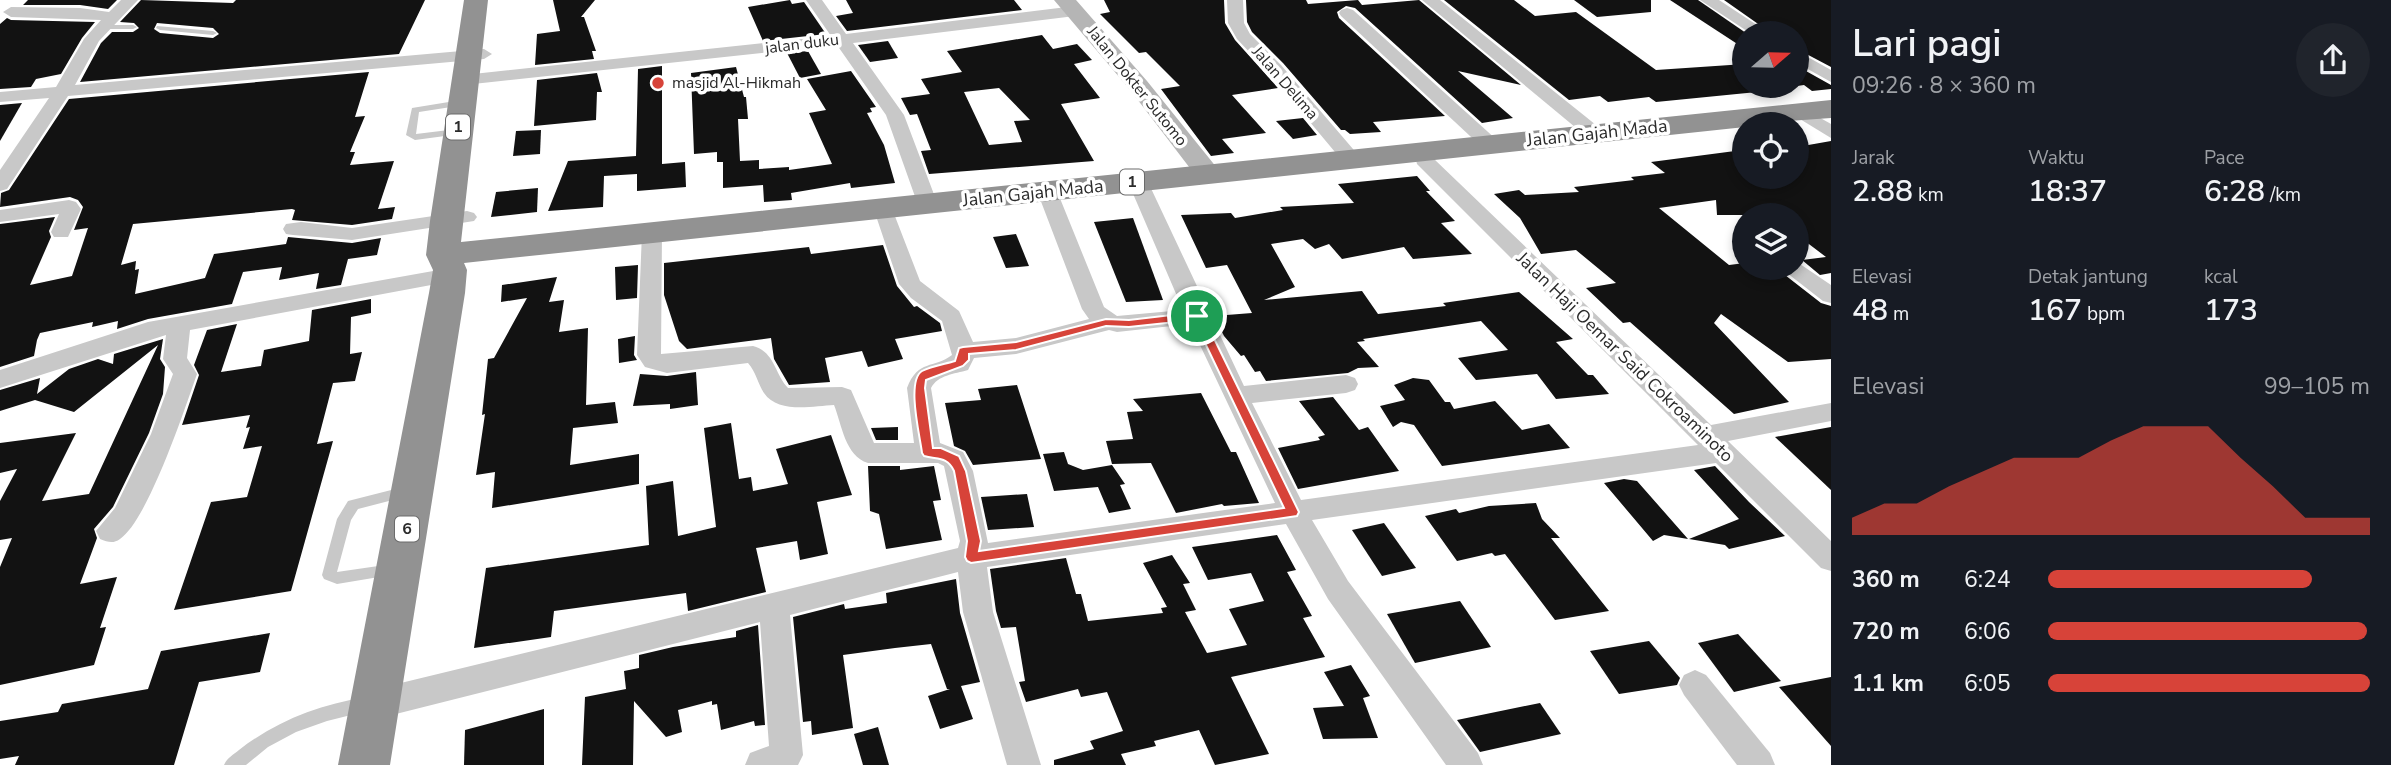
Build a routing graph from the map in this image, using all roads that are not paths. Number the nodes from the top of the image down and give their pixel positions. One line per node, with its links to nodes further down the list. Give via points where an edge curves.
1 (130, 0): 12 (street)
2 (476, 0): 18 (highway, 1)
3 (490, 0): 18 (highway, 1)
4 (814, 0): 16 (street)
5 (1235, 0): 28 (street, Jalan Delima, via 1236,23 1243,37)
6 (1430, 0): 25 (street)
7 (1708, 0): 11 (street)
8 (1070, 6): 16 (street, jalan duku); 29 (main road, Jalan Dokter Sutomo)
9 (11, 11): 12 (street, via 80,13)
10 (1347, 13): 26 (street)
11 (1742, 21)
12 (106, 22): 13 (lane); 20 (street)
13 (134, 27)
14 (160, 28): 15 (lane)
15 (213, 33)
16 (839, 40): 18 (street, jalan duku, via 529,74); 33 (street, via 895,116)
17 (1810, 64): 19 (street)
18 (472, 75): 20 (street, jalan duku, via 218,80); 23 (highway, 1); 23 (lane, via 415,110 411,135); 36 (highway, 1)
19 (1831, 77)
20 (63, 90): 21 (street, jalan duku); 31 (street)
21 (0, 97)
22 (1816, 110): 24 (street); 25 (highway, Jalan Gajah Mada / 1)
23 (457, 132): 36 (highway, 1)
24 (1831, 132)
25 (1594, 133): 26 (highway, Jalan Gajah Mada / 1)
26 (1492, 145): 27 (highway, Jalan Gajah Mada / 1)
27 (1424, 152): 28 (highway, Jalan Gajah Mada / 1); 51 (street, Jalan Haji Oemar Said Cokroaminoto, via 1424,160)
28 (1352, 160): 29 (highway, Jalan Gajah Mada / 1)
29 (1208, 174): 30 (highway, Jalan Gajah Mada / 1)
30 (1138, 182): 32 (highway, Jalan Gajah Mada / 1); 43 (street)
31 (0, 185)
32 (1047, 191): 33 (highway, Jalan Gajah Mada / 1); 45 (street, via 1093,309)
33 (928, 205): 34 (highway, Jalan Gajah Mada / 1)
34 (884, 209): 39 (highway, Jalan Gajah Mada / 1); 46 (street, via 910,284 918,295 949,313)
35 (0, 216): 38 (street, via 69,205)
36 (457, 219): 37 (street, via 339,234 319,228); 40 (highway, 1)
37 (293, 229)
38 (61, 232)
39 (652, 233): 40 (highway, Jalan Gajah Mada / 1); 52 (street, via 649,355 653,361 667,364 753,354 776,394 842,396 861,447 869,453)
40 (451, 263): 44 (street); 53 (highway, 6)
41 (1809, 278): 42 (street)
42 (1831, 296)
43 (1197, 316): 45 (street); 49 (street)
44 (179, 323): 47 (street, via 127,335); 55 (street, via 175,359 185,374 164,435 125,516)
45 (1106, 323): 46 (street, via 1016,346)
46 (963, 351): 52 (street, via 964,360 959,364 921,378)
47 (0, 379)
48 (1346, 384): 49 (street)
49 (1236, 396): 54 (street)
50 (1831, 412): 51 (street)
51 (1714, 444): 54 (street); 57 (street, Jalan Haji Oemar Said Cokroaminoto)
52 (928, 453): 56 (street, via 954,459 960,471 974,541)
53 (414, 489): 58 (highway, 6); 58 (lane, via 353,505 344,519 329,575 337,579)
54 (1293, 512): 56 (street); 66 (street, via 1338,590)
55 (110, 531)
56 (971, 557): 59 (street); 65 (street, via 978,612)
57 (1831, 559)
58 (400, 569): 61 (highway, 6)
59 (774, 605): 61 (street); 64 (street, via 786,755)
60 (1695, 685): 67 (street)
61 (376, 704): 62 (lane, via 315,717 267,739); 63 (highway, 6)
62 (232, 765)
63 (364, 765)
64 (762, 765)
65 (1024, 765)
66 (1466, 765)
67 (1758, 765)

